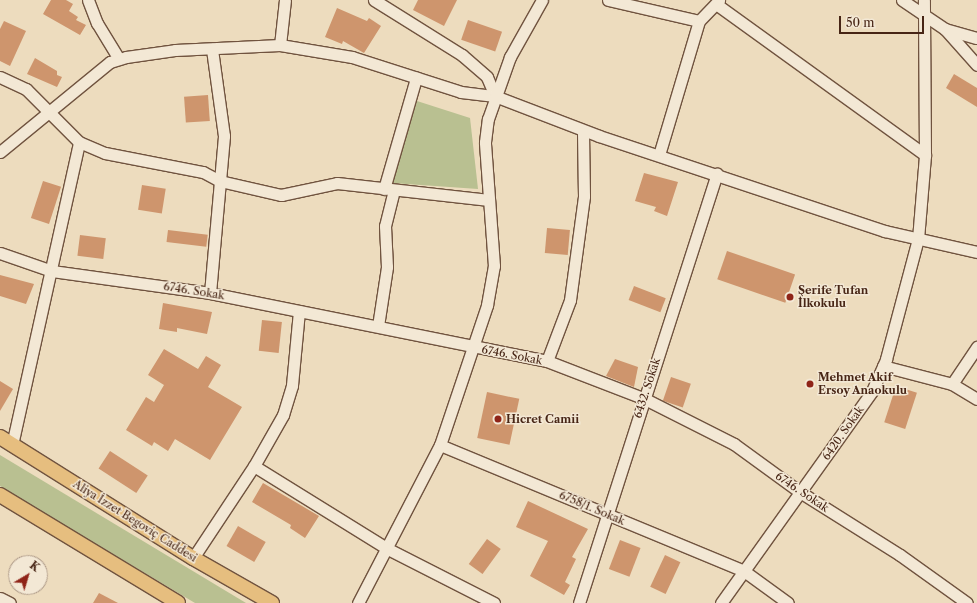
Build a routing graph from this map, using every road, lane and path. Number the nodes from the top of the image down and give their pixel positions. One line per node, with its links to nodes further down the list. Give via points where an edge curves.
1 (88, 0): 15 (street, via 97,23)
2 (285, 0): 13 (street)
3 (374, 0): 19 (street, via 462,56 487,77)
4 (542, 0): 19 (street, via 510,57)
5 (608, 0): 10 (street)
6 (902, 0): 9 (street)
7 (924, 0): 9 (street, 6420. Sokak)
8 (718, 2): 10 (street); 24 (street)
9 (924, 16): 11 (street); 24 (street, 6420. Sokak)
10 (699, 21): 25 (street)
11 (945, 29): 12 (street); 16 (street)
12 (977, 38)
13 (280, 45): 14 (street); 18 (street, via 352,57)
14 (212, 49): 15 (street, via 145,54); 27 (street, via 224,136)
15 (119, 59): 20 (street, via 110,62)
16 (977, 65)
17 (0, 77): 20 (street, via 26,89)
18 (416, 78): 19 (street, via 461,92); 28 (street)
19 (495, 96): 21 (street); 29 (street, via 485,142)
20 (48, 112): 22 (street); 23 (street)
21 (583, 131): 25 (street); 39 (street, via 584,196 570,300)
22 (79, 142): 27 (street, via 105,153 203,172); 33 (street)
23 (0, 152)
24 (924, 154): 30 (street, 6420. Sokak)
25 (659, 155): 26 (street)
26 (717, 174): 30 (street); 42 (street, 6432. Sokak)
27 (220, 181): 28 (street, via 280,195 337,183); 34 (street)
28 (389, 190): 29 (street); 36 (street, via 385,226 387,267)
29 (489, 200): 37 (street, via 494,266 487,305)
30 (918, 239): 31 (street); 40 (street, 6420. Sokak)
31 (977, 252)
32 (0, 253): 33 (street, 6746. Sokak)
33 (52, 271): 34 (street, 6746. Sokak); 45 (street)
34 (210, 293): 35 (street, 6746. Sokak)
35 (299, 311): 36 (street, 6746. Sokak); 47 (street, via 292,385 283,415)
36 (378, 326): 37 (street, 6746. Sokak)
37 (472, 347): 39 (street, 6746. Sokak); 46 (street)
38 (977, 347): 41 (street)
39 (547, 362): 42 (street, 6746. Sokak)
40 (883, 366): 41 (street); 48 (street, 6420. Sokak, via 872,391)
41 (952, 384): 43 (street)
42 (643, 398): 48 (street, 6746. Sokak, via 734,444); 50 (street, 6432. Sokak)
43 (977, 399)
44 (0, 437): 45 (main road, Aliya İzzet Begoviç Caddesi)
45 (12, 445): 52 (main road, Aliya İzzet Begoviç Caddesi)
46 (440, 445): 50 (street, 6758/1. Sokak); 51 (street)
47 (254, 466): 51 (street); 52 (street)
48 (800, 492): 53 (street, 6420. Sokak); 63 (street, 6746. Sokak, via 900,555)
49 (0, 495): 56 (main road)
50 (607, 514): 53 (street, 6758/1. Sokak); 60 (street, 6432. Sokak)
51 (388, 549): 58 (street); 59 (street)
52 (193, 558): 57 (main road, Aliya İzzet Begoviç Caddesi)
53 (744, 571): 61 (street, 6420. Sokak); 62 (street, 6758/1. Sokak)
54 (0, 598): 55 (street)
55 (10, 603)
56 (178, 603)
57 (272, 603)
58 (358, 603)
59 (494, 603)
60 (579, 603)
61 (720, 603)
62 (788, 603)
63 (967, 603)

